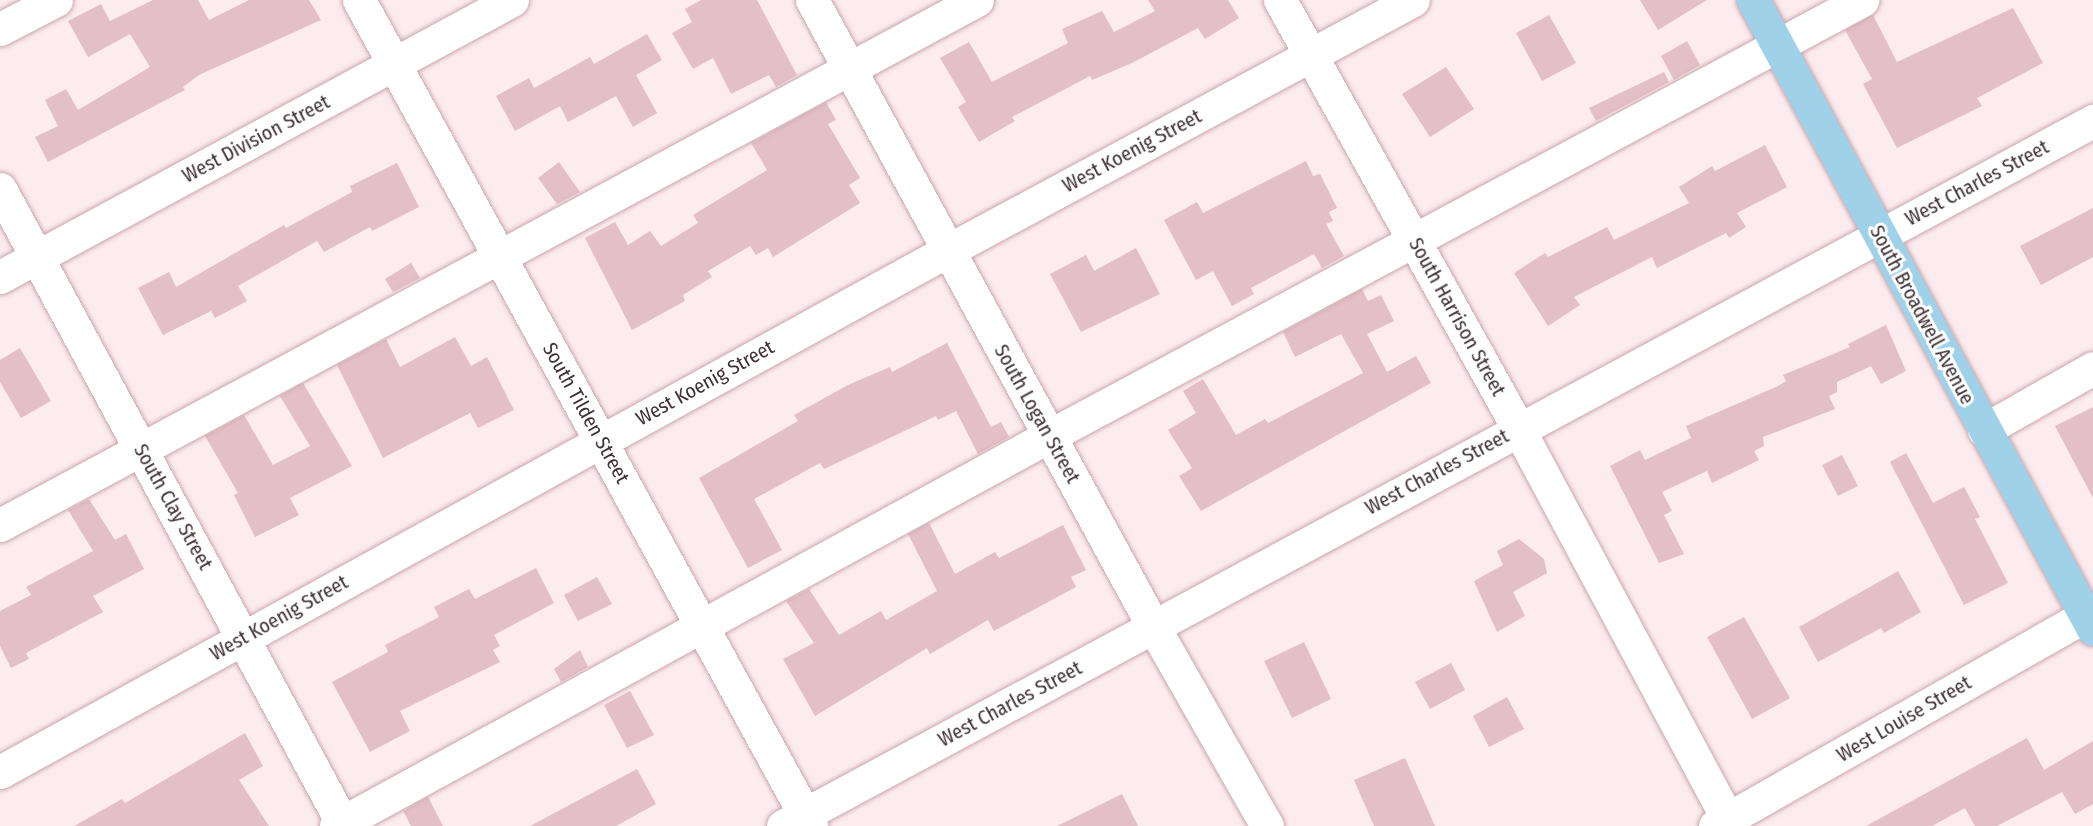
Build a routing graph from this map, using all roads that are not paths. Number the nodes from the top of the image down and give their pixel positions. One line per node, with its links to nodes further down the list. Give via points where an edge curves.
1 (56, 0): 10 (street)
2 (359, 0): 13 (street, South Tilden Street)
3 (512, 0): 13 (street, West Division Street)
4 (812, 0): 14 (street, South Logan Street)
5 (977, 0): 14 (street)
6 (1280, 0): 12 (street, South Harrison Street)
7 (1413, 0): 12 (street, West Koenig Street)
8 (1753, 0): 11 (main road, South Broadwell Avenue)
9 (1862, 0): 11 (street)
10 (0, 29)
11 (1777, 45): 17 (main road, South Broadwell Avenue); 18 (street)
12 (1311, 55): 18 (street, South Harrison Street); 19 (street, West Koenig Street)
13 (392, 65): 20 (street, West Division Street); 21 (street, South Tilden Street)
14 (850, 70): 19 (street, South Logan Street); 21 (street)
15 (2093, 121): 17 (street, West Charles Street)
16 (0, 189): 20 (street, South Clay Street)
17 (1879, 235): 24 (street, West Charles Street); 25 (main road, South Broadwell Avenue)
18 (1414, 240): 24 (street, South Harrison Street); 26 (street)
19 (947, 251): 26 (street, South Logan Street); 27 (street, West Koenig Street)
20 (37, 257): 22 (street, West Division Street); 28 (street, South Clay Street)
21 (500, 258): 27 (street, South Tilden Street); 28 (street)
22 (0, 277)
23 (2093, 368): 25 (street)
24 (1518, 428): 32 (street, West Charles Street); 36 (street, South Harrison Street)
25 (1984, 430): 30 (main road, South Broadwell Avenue)
26 (1049, 436): 31 (street); 32 (street, South Logan Street)
27 (601, 440): 31 (street, South Tilden Street); 33 (street, West Koenig Street)
28 (142, 450): 29 (street); 33 (street, South Clay Street)
29 (0, 525)
30 (2090, 619): 36 (street, West Louise Street)
31 (702, 626): 35 (street, South Tilden Street); 37 (street)
32 (1154, 626): 35 (street, West Charles Street); 38 (street, South Logan Street)
33 (244, 637): 34 (street, West Koenig Street); 37 (street, South Clay Street)
34 (0, 772)
35 (800, 822)
36 (1725, 824)
37 (341, 825)
38 (1267, 826)

